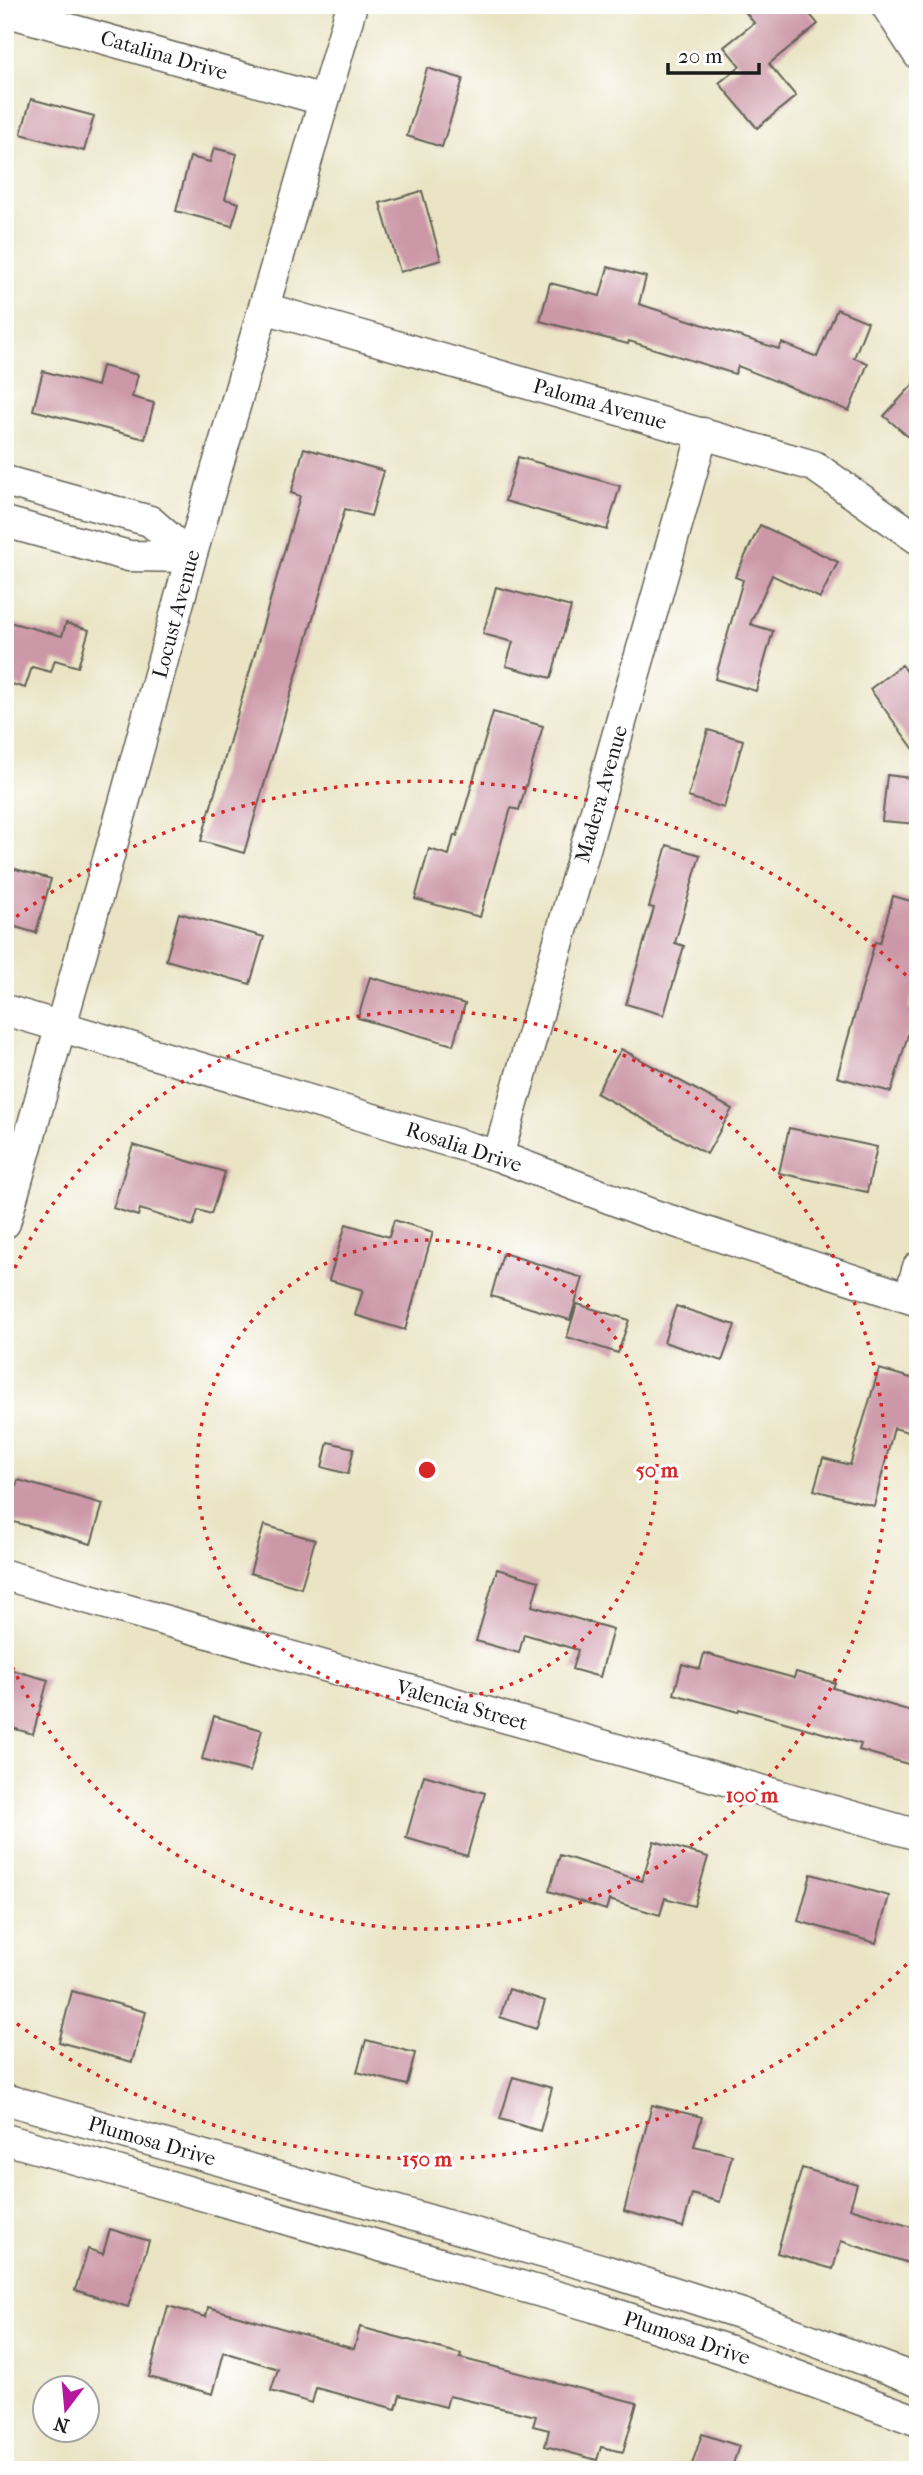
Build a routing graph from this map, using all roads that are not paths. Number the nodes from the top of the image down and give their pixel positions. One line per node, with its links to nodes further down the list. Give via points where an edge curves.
1 (352, 5): 5 (street, Locust Avenue)
2 (886, 5): 4 (street)
3 (5, 11): 5 (street, Catalina Drive)
4 (918, 54)
5 (323, 100): 6 (street, Locust Avenue)
6 (264, 308): 7 (street, Paloma Avenue); 11 (street, Locust Avenue)
7 (704, 433): 10 (street, Paloma Avenue, via 814,466); 14 (street, Madera Avenue)
8 (5, 481): 11 (street, via 150,521)
9 (5, 522): 11 (street, via 128,556)
10 (918, 539)
11 (191, 557): 13 (street, Locust Avenue)
12 (5, 1010): 13 (street, Rosalia Drive)
13 (60, 1026): 14 (street, Rosalia Drive); 15 (street, Locust Avenue)
14 (498, 1156): 17 (street, Rosalia Drive, via 651,1214)
15 (5, 1223)
16 (918, 1267): 17 (street)
17 (913, 1299)
18 (5, 1575): 19 (street, Valencia Street)
19 (918, 1835)
20 (5, 2099): 22 (street, Plumosa Drive)
21 (5, 2139): 23 (street, Plumosa Drive)
22 (460, 2229): 23 (street); 24 (street, Plumosa Drive, via 742,2314)
23 (452, 2267): 25 (street, Plumosa Drive, via 730,2351)
24 (918, 2380)
25 (918, 2421)

